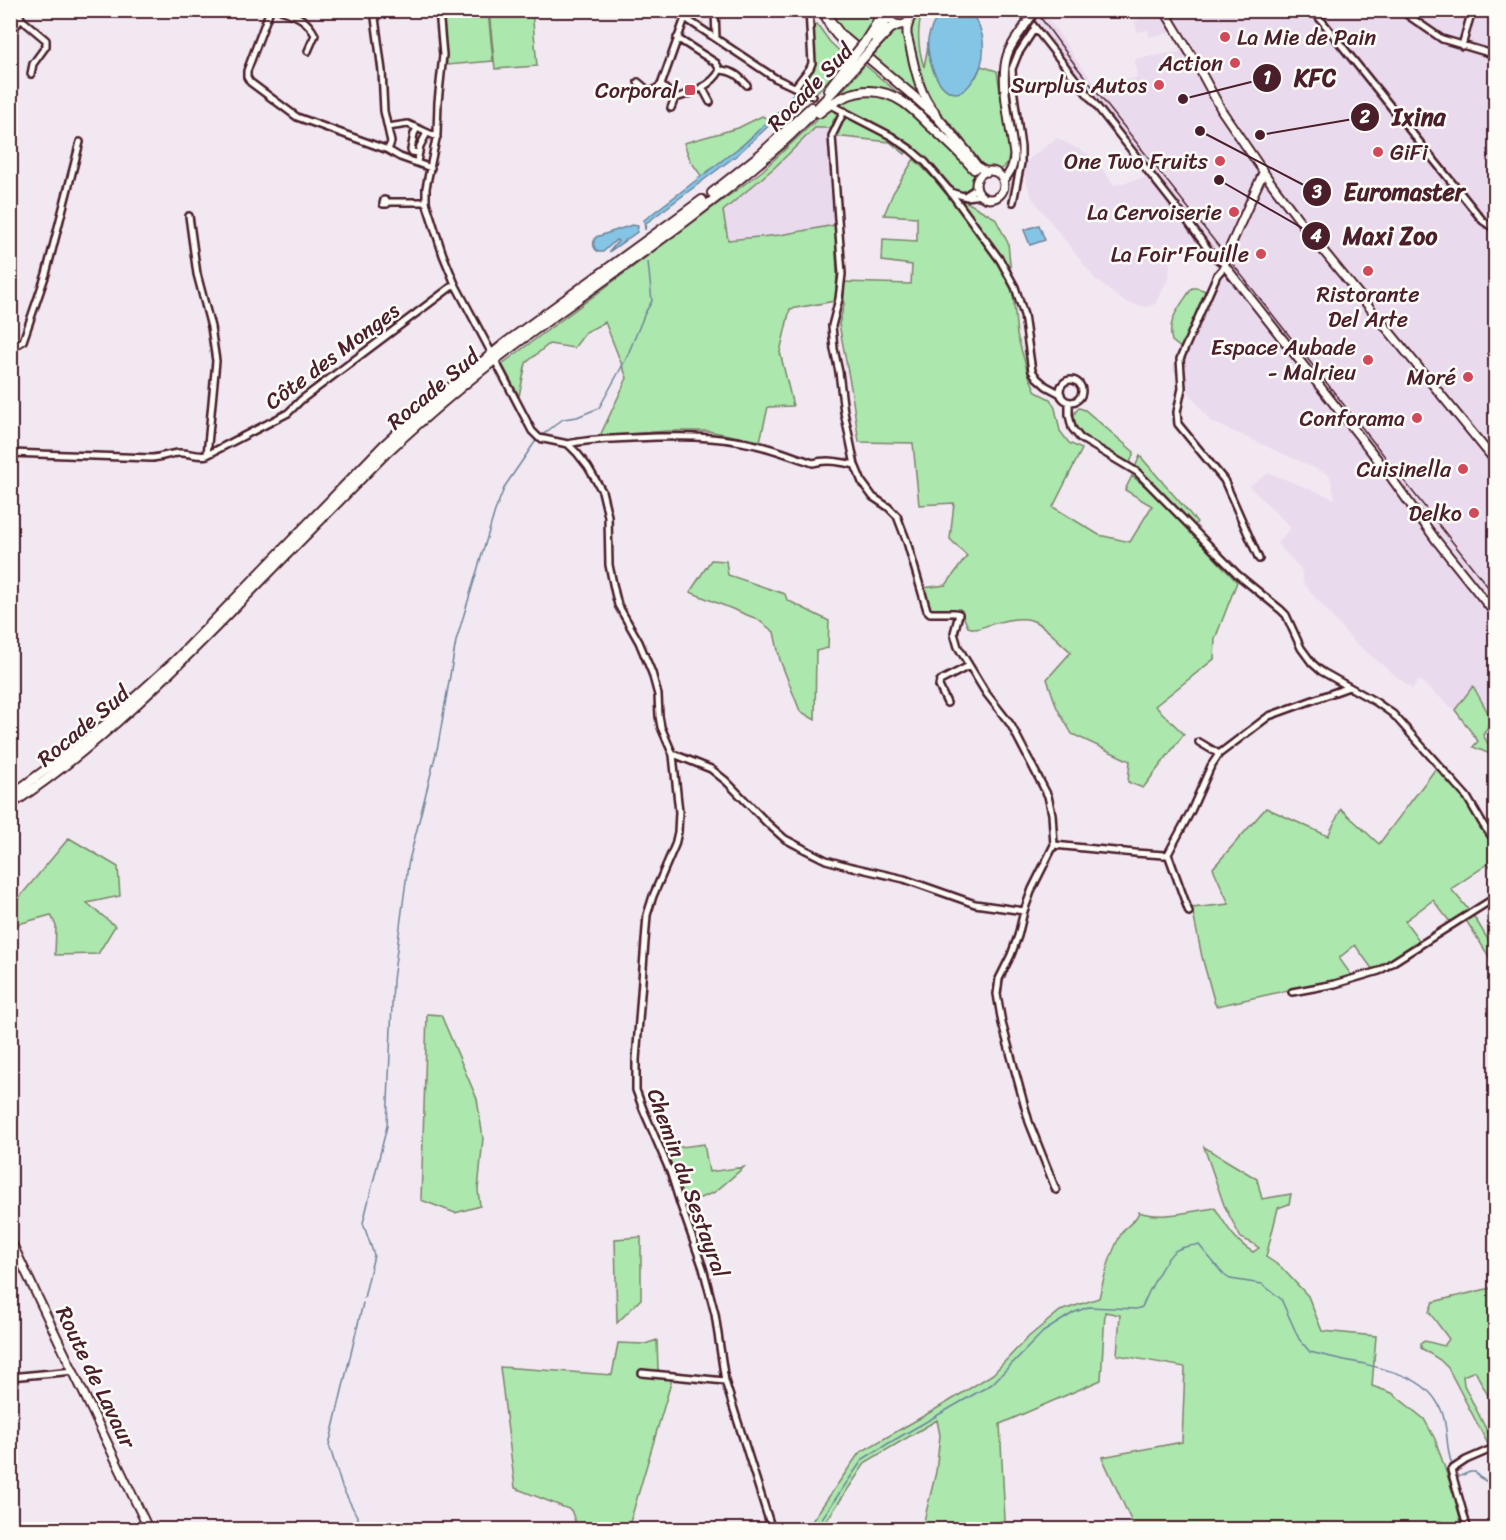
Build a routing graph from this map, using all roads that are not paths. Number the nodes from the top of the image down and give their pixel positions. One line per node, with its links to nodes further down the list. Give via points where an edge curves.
1 (15, 10): 21 (street)
2 (270, 10): 56 (street, via 247,71 250,82 297,117)
3 (281, 10): 32 (street, via 308,22 315,35)
4 (374, 10): 50 (street)
5 (439, 10): 53 (street, via 443,55)
6 (673, 10): 20 (street)
7 (716, 10): 29 (street)
8 (809, 10): 41 (street, via 812,63)
9 (826, 10): 57 (highway, via 840,34 937,117); 61 (main road, via 832,31 935,120)
10 (880, 10): 30 (highway)
11 (913, 10): 22 (main road)
12 (1021, 10): 26 (street)
13 (1036, 10): 65 (main road, bridge, via 1007,54 1004,81 1014,164 1009,174)
14 (1164, 10): 63 (main road)
15 (1169, 10): 87 (main road, via 1233,120 1277,185)
16 (1313, 10): 76 (street, via 1483,220)
17 (1400, 10): 31 (street, via 1436,36)
18 (1472, 10): 31 (street)
19 (887, 14): 24 (main road); 30 (highway, Rocade Sud, via 882,29)
20 (685, 18): 23 (street); 27 (street)
21 (21, 19): 25 (street, via 15,27); 36 (street, via 47,43)
22 (909, 22): 24 (main road); 57 (main road, via 908,35 925,96)
23 (694, 24): 27 (street); 29 (street)
24 (898, 25): 30 (highway, Rocade Sud)
25 (10, 26)
26 (1035, 28): 74 (street, via 1012,69 1022,147); 77 (street)
27 (681, 29): 28 (street)
28 (677, 38): 35 (street, via 716,63); 38 (street)
29 (716, 38): 41 (street)
30 (869, 45): 34 (highway, Rocade Sud, bridge)
31 (1462, 46): 33 (street)
32 (308, 51)
33 (1496, 56)
34 (852, 64): 54 (highway, Rocade Sud); 98 (highway, Rocade Sud, via 780,137 715,192 508,341 420,412 176,661 97,732)
35 (720, 70): 39 (street, via 730,71); 40 (street, via 717,77)
36 (31, 74)
37 (638, 82): 42 (street)
38 (661, 85): 42 (street); 44 (street)
39 (747, 85)
40 (702, 87): 44 (street); 46 (street)
41 (795, 87): 43 (street)
42 (651, 93): 45 (street)
43 (813, 96)
44 (675, 98): 48 (street)
45 (646, 99)
46 (710, 102)
47 (833, 106): 49 (street)
48 (671, 108)
49 (844, 111): 68 (street, via 910,149); 89 (street, via 832,136 842,274 832,326)
50 (388, 127): 51 (street, via 406,124); 56 (street)
51 (417, 128): 52 (street); 58 (street, via 411,150)
52 (427, 133): 53 (street); 58 (street)
53 (437, 137): 60 (street)
54 (784, 141): 61 (highway, via 837,99 860,92 881,92 909,106); 99 (highway, Rocade Sud, via 740,179 512,347 423,418 132,711)
55 (80, 142): 79 (street, via 36,305 23,341)
56 (388, 150): 59 (street)
57 (967, 152): 62 (main road)
58 (419, 153): 59 (street)
59 (417, 162): 60 (street)
60 (431, 168): 73 (street)
61 (974, 169): 64 (main road)
62 (987, 172): 64 (main road); 65 (main road)
63 (1263, 173): 66 (main road); 69 (main road)
64 (979, 177): 67 (main road)
65 (1001, 178): 70 (main road, via 1003,189 997,197)
66 (1269, 180): 69 (main road); 88 (main road)
67 (977, 188): 70 (main road); 71 (street)
68 (948, 189): 71 (street); 82 (street, via 1015,287 1024,315 1032,371 1049,388)
69 (1255, 190): 77 (main road)
70 (981, 195): 71 (street)
71 (963, 196)
72 (388, 201): 73 (street)
73 (426, 202): 78 (street)
74 (1013, 202)
75 (189, 216): 86 (street, via 216,361)
76 (1496, 230)
77 (1224, 265): 90 (street, via 1180,359 1178,424 1224,480); 91 (main road)
78 (455, 284): 80 (street); 86 (street, Côte des Monges, via 288,413)
79 (10, 342)
80 (490, 350)
81 (497, 364): 84 (street, via 538,438)
82 (1061, 391): 83 (street); 83 (street, via 1070,380 1080,385 1080,398)
83 (1070, 402): 93 (street, via 1072,428 1080,438 1137,472 1238,575 1286,615 1312,663)
84 (568, 444): 89 (street, via 713,437 758,445 813,463); 97 (street, Chemin du Sestayral, via 588,467 602,492 608,516 609,565 618,605 652,673 661,727)
85 (10, 453): 86 (street, Côte des Monges, via 151,458)
86 (207, 454)
87 (1496, 454)
88 (1496, 462)
89 (855, 465): 92 (street, via 873,497 897,516 927,610 959,614 954,635)
90 (1259, 559)
91 (1496, 615)
92 (969, 666): 94 (street, via 940,681); 101 (street, via 1011,724 1040,779 1052,814)
93 (1350, 687): 96 (street, via 1269,716); 100 (street, via 1398,719 1467,797)
94 (947, 703)
95 (1199, 742): 96 (street)
96 (1219, 754): 102 (street)
97 (673, 755): 104 (street, via 711,769 785,839 826,860 904,879 975,904); 112 (street, Chemin du Sestayral, via 680,824 647,915 636,1090 671,1174 703,1268)
98 (12, 795)
99 (10, 806)
100 (1496, 842)
101 (1054, 845): 102 (street); 104 (street)
102 (1168, 854): 105 (street)
103 (1496, 897): 106 (street, via 1379,971)
104 (1024, 910): 107 (street, via 1018,936 999,979 997,999 1029,1122)
105 (1189, 912)
106 (1292, 992)
107 (1056, 1190)
108 (10, 1239): 109 (main road, Route de Lavaur)
109 (74, 1371): 111 (street); 114 (main road, Route de Lavaur)
110 (642, 1374): 112 (street)
111 (10, 1377)
112 (725, 1381): 115 (street, Chemin du Sestayral)
113 (1496, 1447): 116 (street, via 1466,1460 1451,1473)
114 (149, 1530)
115 (772, 1530)
116 (1468, 1530)

